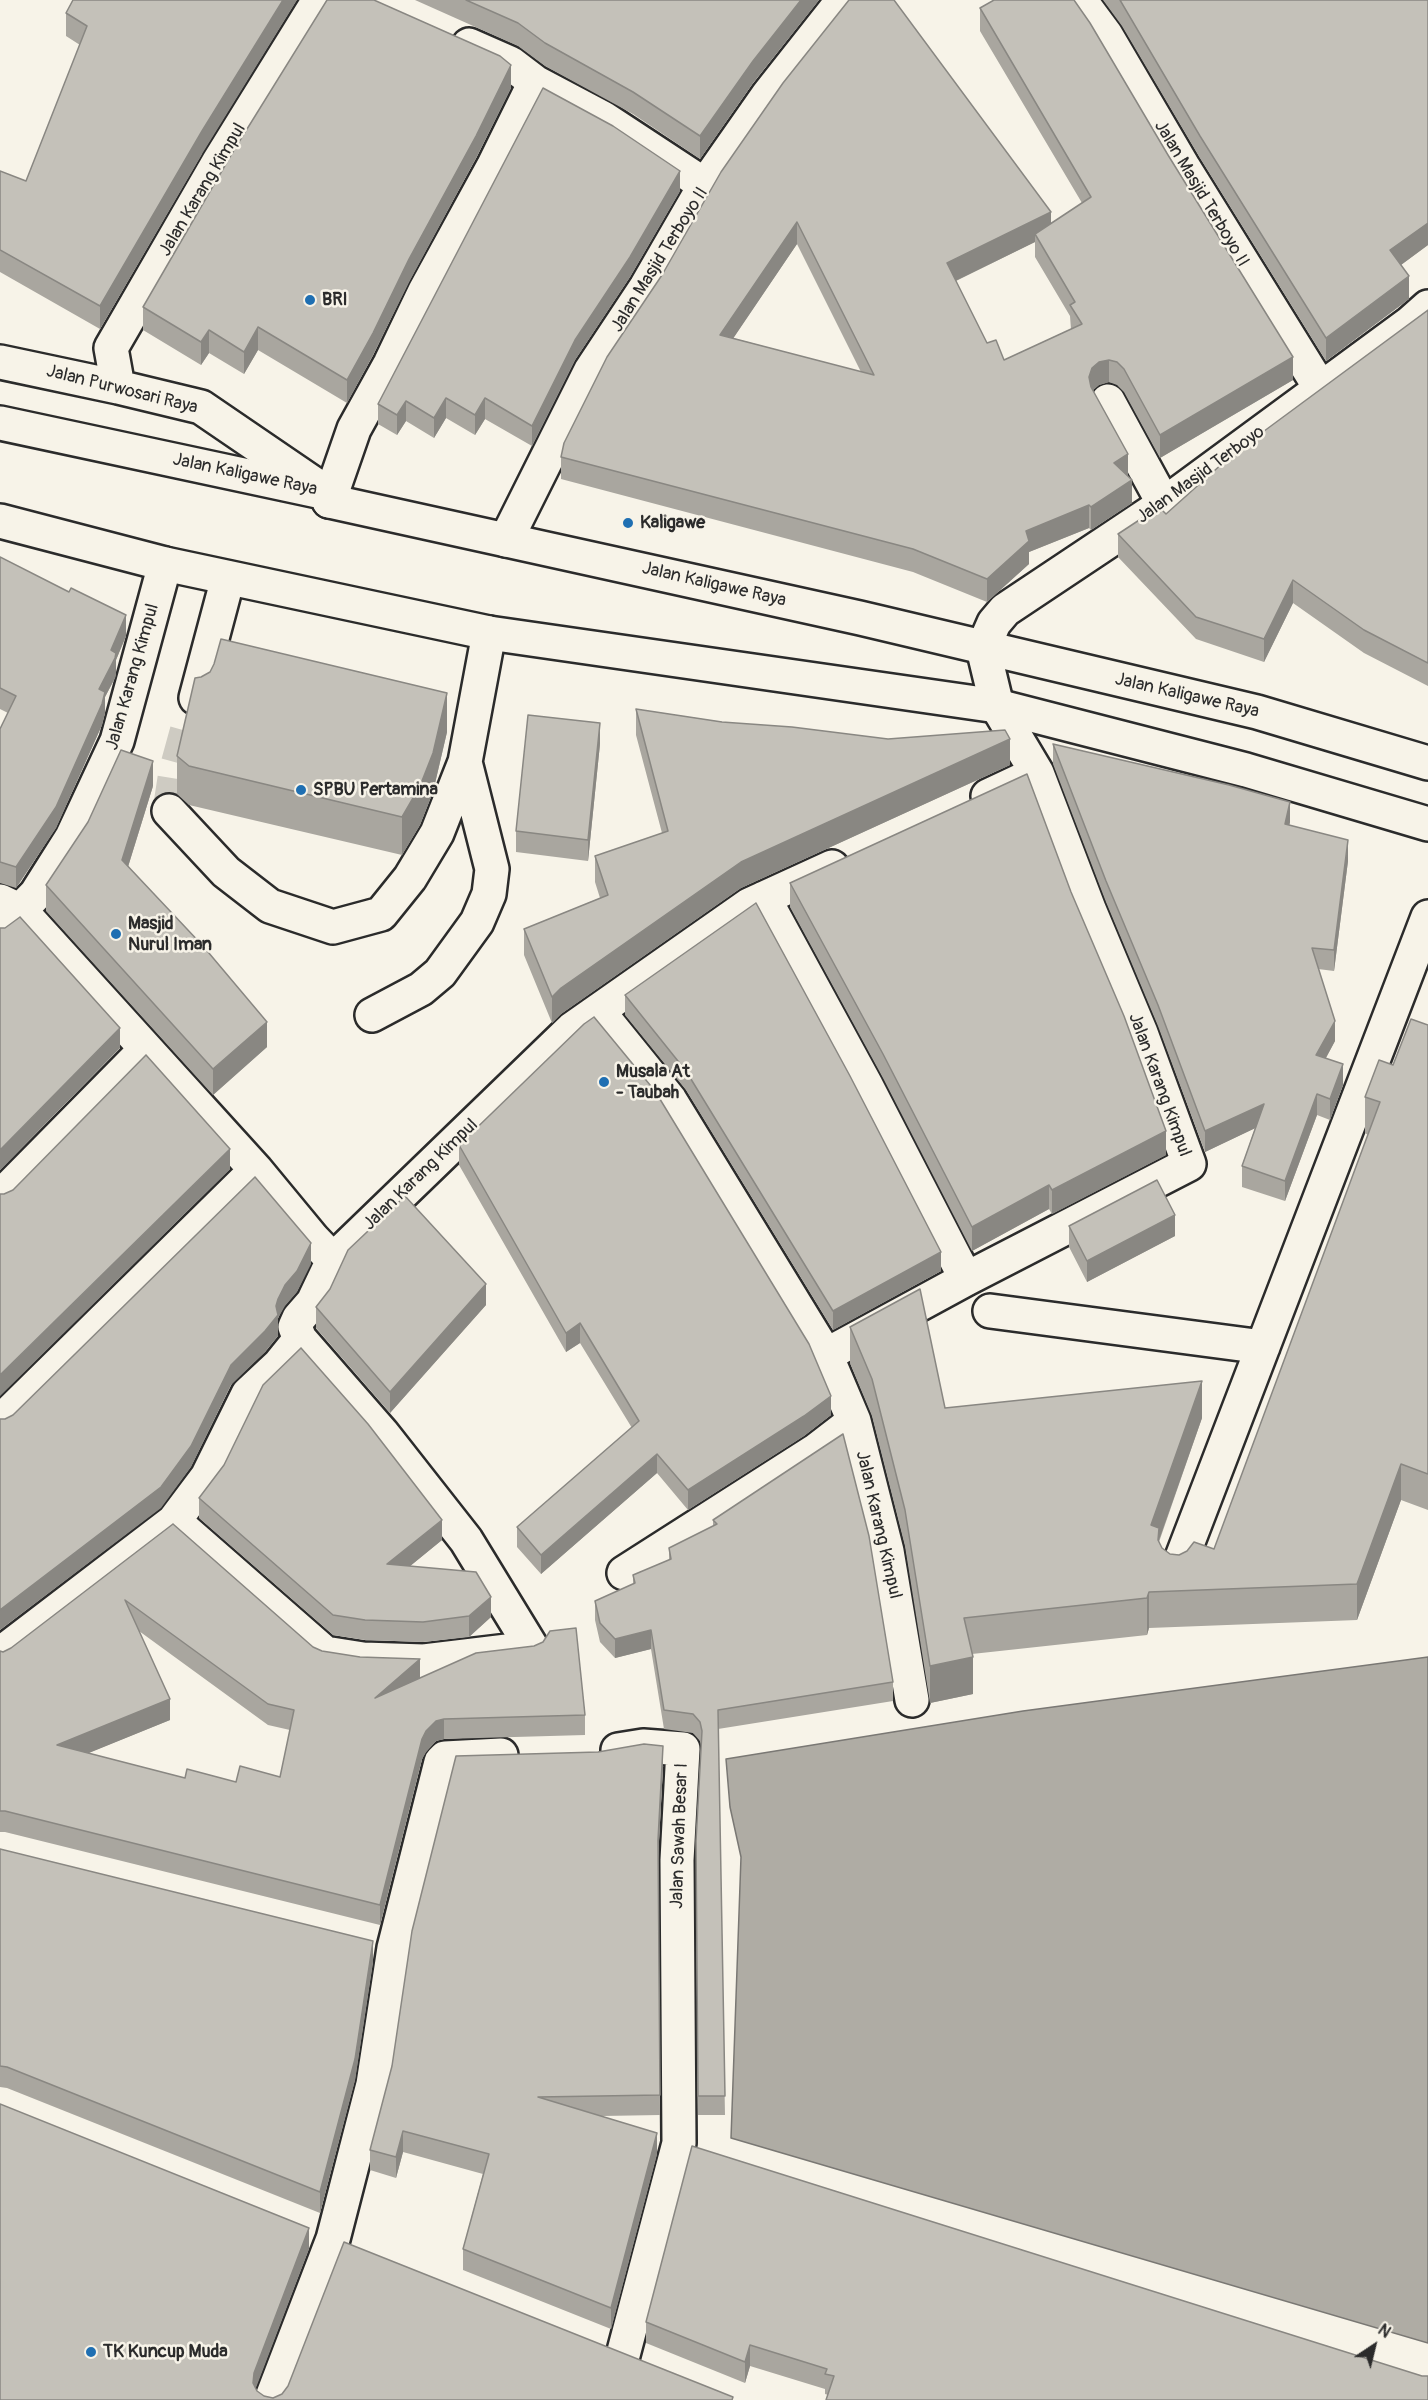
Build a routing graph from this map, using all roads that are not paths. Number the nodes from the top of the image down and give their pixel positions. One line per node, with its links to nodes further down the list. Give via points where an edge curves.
1 (319, 0): 9 (main road, Jalan Karang Kimpul, via 218,163 111,348)
2 (843, 0): 6 (main road, Jalan Masjid Terboyo II, via 768,95)
3 (1080, 0): 10 (main road, Jalan Masjid Terboyo II, via 1106,35)
4 (445, 34): 5 (main road, via 510,63)
5 (535, 82): 6 (main road, via 603,118); 13 (main road, via 354,429)
6 (705, 185): 16 (main road, Jalan Masjid Terboyo II, via 646,287 591,370)
7 (1428, 307): 10 (main road, Jalan Masjid Terboyo)
8 (0, 362): 9 (main road, Jalan Purwosari Raya)
9 (118, 387): 13 (main road, Jalan Purwosari Raya, via 201,407)
10 (1321, 389): 14 (main road, Jalan Masjid Terboyo)
11 (1108, 401): 14 (main road)
12 (0, 423): 13 (main road, Jalan Kaligawe Raya)
13 (328, 497): 16 (main road, Jalan Kaligawe Raya)
14 (1164, 504): 20 (main road, Jalan Masjid Terboyo, via 1005,610 994,622)
15 (0, 520): 17 (main road)
16 (506, 540): 20 (main road, Jalan Kaligawe Raya)
17 (165, 564): 18 (main road); 31 (main road, Jalan Karang Kimpul, via 117,741 72,837 36,894)
18 (228, 578): 19 (main road); 21 (main road)
19 (489, 633): 22 (main road); 23 (main road)
20 (983, 648): 22 (main road, Jalan Karang Kimpul); 24 (main road, Jalan Kaligawe Raya, via 1257,712)
21 (196, 698)
22 (997, 706): 25 (main road, Jalan Karang Kimpul); 28 (main road, via 1246,770)
23 (465, 762): 27 (main road, via 437,833 410,878 381,914 333,927 270,906 226,872); 34 (main road, via 492,869 489,894 477,922 440,973 421,989)
24 (1428, 763)
25 (1037, 774): 26 (main road); 39 (main road, Jalan Karang Kimpul, via 1189,1164)
26 (961, 808)
27 (169, 811)
28 (1428, 824)
29 (862, 853): 30 (main road, Jalan Karang Kimpul)
30 (764, 898): 33 (main road, Jalan Karang Kimpul); 39 (main road)
31 (7, 914): 35 (main road, Jalan Karang Kimpul)
32 (1428, 917): 42 (main road, via 1404,1022)
33 (598, 1011): 38 (main road, Jalan Karang Kimpul, via 572,1029); 43 (main road, Jalan Karang Kimpul, via 670,1100)
34 (372, 1015)
35 (146, 1049): 36 (main road, Jalan Karang Kimpul); 37 (main road)
36 (256, 1170): 38 (main road, Jalan Karang Kimpul); 45 (main road)
37 (0, 1197)
38 (333, 1260): 41 (main road, via 313,1302 295,1327)
39 (966, 1279): 43 (main road, Jalan Karang Kimpul)
40 (990, 1311): 42 (main road)
41 (300, 1339): 46 (main road, via 248,1394 207,1477); 46 (main road, via 382,1433 466,1540 531,1648 424,1661 325,1653)
42 (1263, 1347): 48 (main road)
43 (825, 1355): 44 (main road, Jalan Karang Kimpul)
44 (854, 1421): 47 (main road, via 815,1451); 50 (main road, Jalan Karang Kimpul, via 887,1551)
45 (0, 1422)
46 (174, 1521): 49 (main road)
47 (624, 1573)
48 (1176, 1573)
49 (0, 1654)
50 (912, 1700)
51 (532, 1754): 55 (main road, via 442,1761 382,1945 373,2084)
52 (587, 1754): 53 (main road, Jalan Sawah Besar I, via 643,1746 683,1749 677,1860)
53 (679, 2143): 54 (main road); 58 (main road, Jalan Sawah Besar I)
54 (712, 2154)
55 (322, 2235): 56 (main road); 60 (main road)
56 (365, 2252)
57 (590, 2342): 58 (main road)
58 (623, 2355): 59 (main road)
59 (654, 2367)
60 (271, 2400)

